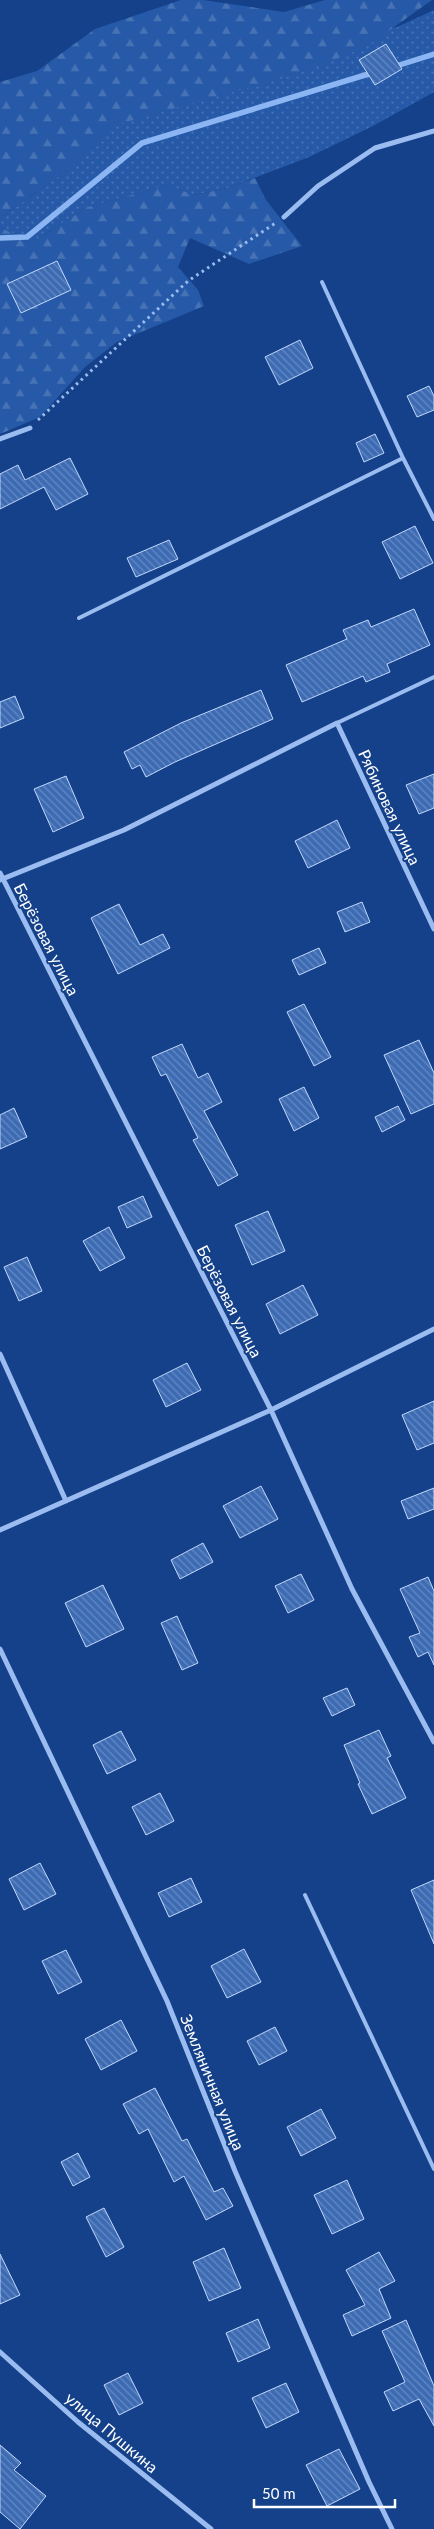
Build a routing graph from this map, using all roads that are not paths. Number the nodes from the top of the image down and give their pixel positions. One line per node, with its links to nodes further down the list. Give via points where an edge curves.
1 (434, 131): 2 (street, via 375,148 318,186)
2 (284, 217)
3 (322, 282): 6 (lane)
4 (30, 428): 5 (street)
5 (0, 439)
6 (403, 458): 7 (lane); 8 (lane)
7 (434, 519)
8 (79, 618)
9 (434, 676): 10 (lane)
10 (337, 723): 12 (street, via 124,830); 13 (street, Рябиновая улица)
11 (0, 873): 12 (street, Берёзовая улица)
12 (1, 879): 16 (street, Берёзовая улица)
13 (434, 929)
14 (434, 1329): 16 (street)
15 (0, 1354): 17 (street)
16 (271, 1410): 17 (street); 20 (street, Берёзовая улица, via 352,1588)
17 (66, 1501): 18 (street)
18 (0, 1530)
19 (0, 1649): 25 (street, Земляничная улица, via 167,2001 235,2171)
20 (434, 1742)
21 (305, 1895): 22 (lane)
22 (434, 2169)
23 (0, 2352): 24 (street, улица Пушкина, via 78,2422)
24 (211, 2529)
25 (392, 2529)

